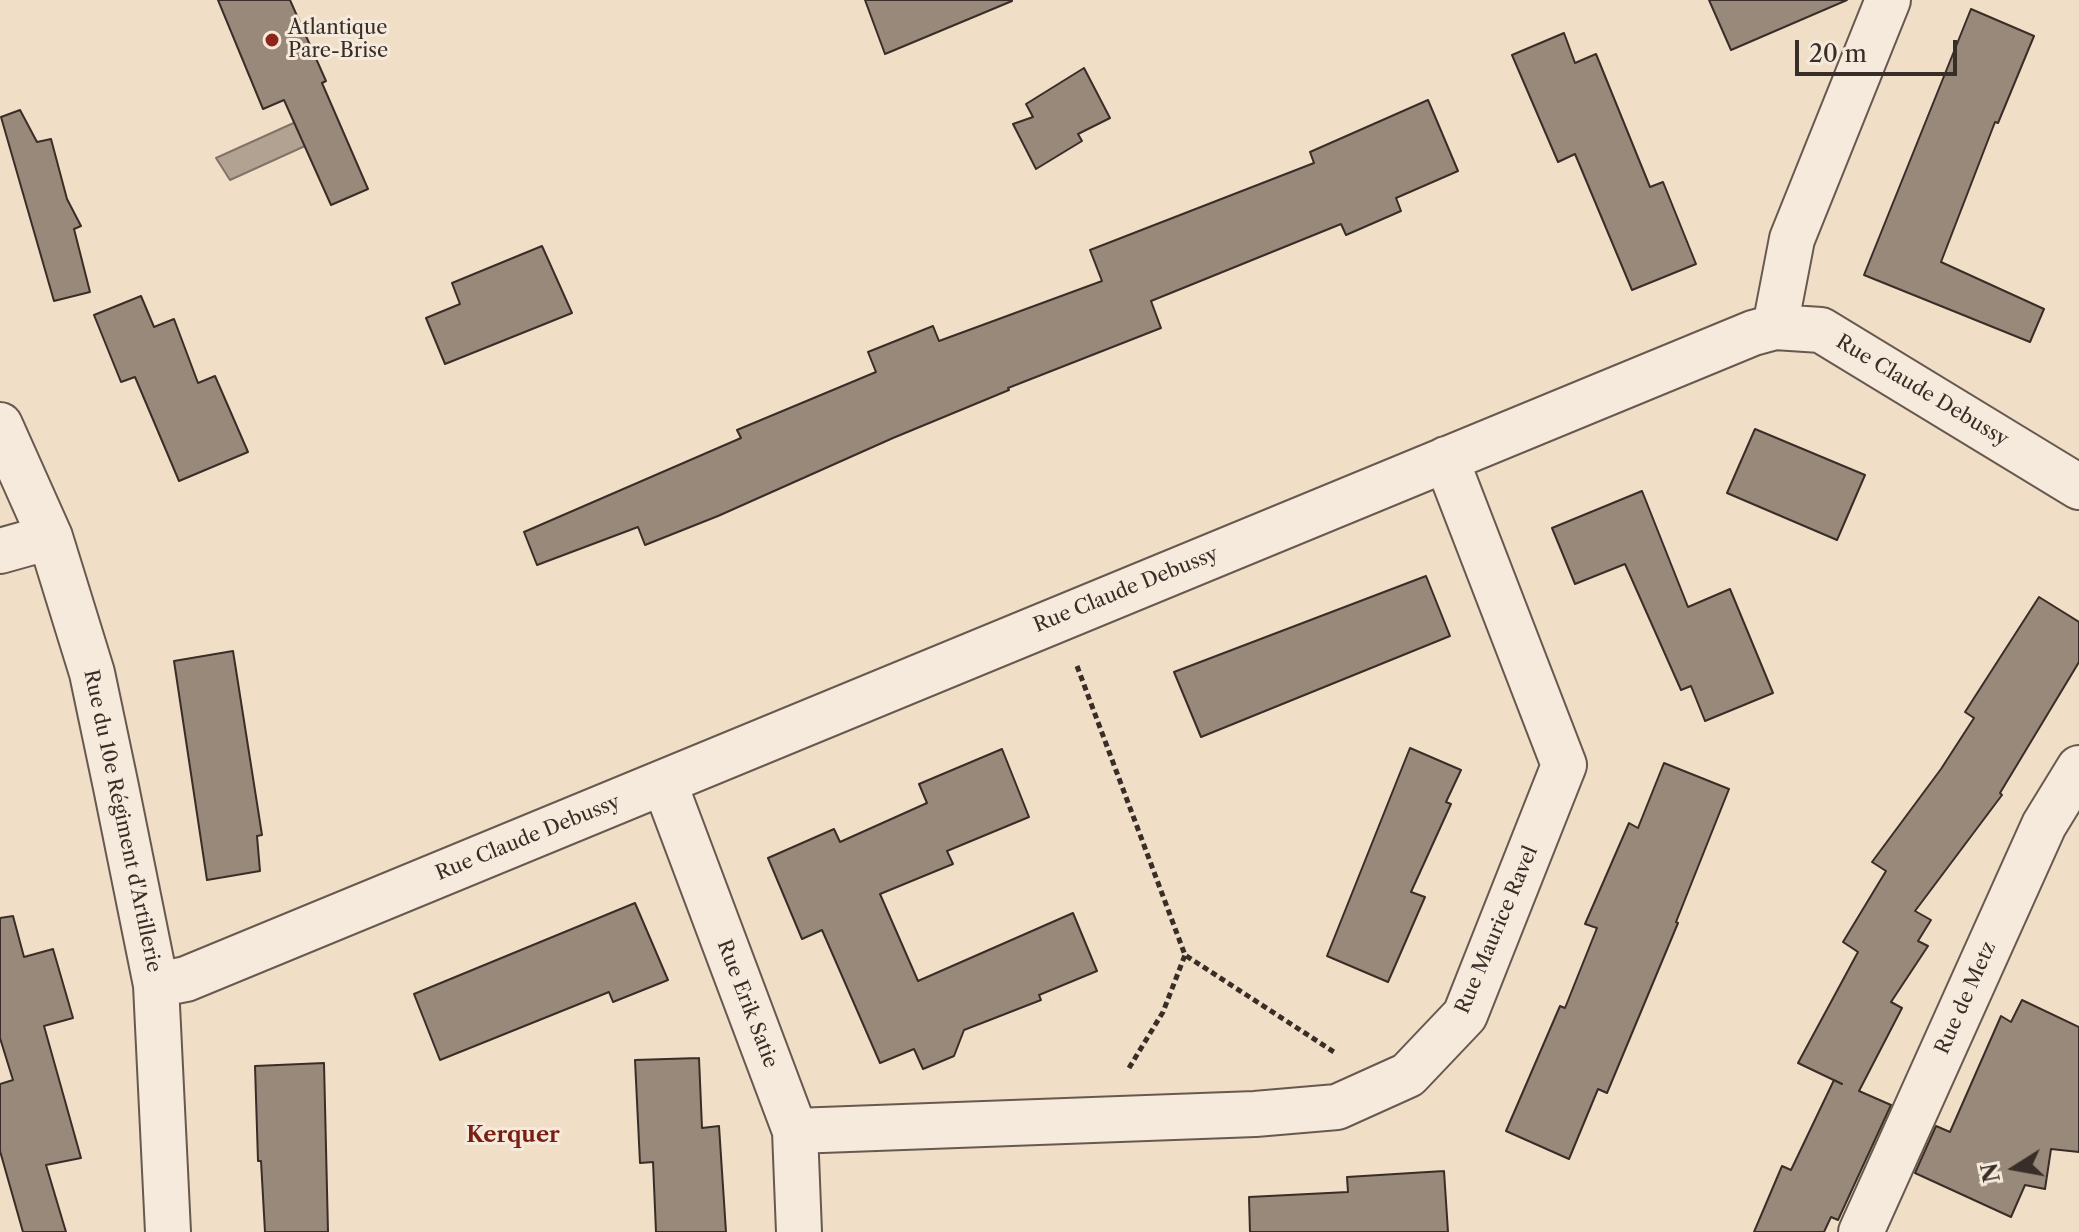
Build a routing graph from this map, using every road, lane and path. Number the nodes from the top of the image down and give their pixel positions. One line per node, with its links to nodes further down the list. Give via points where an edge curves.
1 (1888, 0): 2 (street, via 1792,239)
2 (1775, 327): 4 (street, Rue Claude Debussy); 5 (street, Rue Claude Debussy, via 1821,330)
3 (0, 425): 6 (street, Rue du 10e Régiment d'Artillerie)
4 (1446, 459): 8 (street, Rue Claude Debussy); 13 (street, Rue Maurice Ravel, via 1564,765 1465,1015 1408,1075)
5 (2079, 487)
6 (50, 537): 7 (street); 12 (street, Rue du 10e Régiment d'Artillerie, via 92,673)
7 (0, 551)
8 (1059, 618): 10 (street, Rue Claude Debussy); 11 (path)
9 (2079, 768): 18 (street, Rue de Metz, via 2044,825)
10 (664, 782): 12 (street, Rue Claude Debussy, via 186,979); 15 (street, Rue Erik Satie)
11 (1185, 955): 13 (path); 14 (path, via 1163,1012)
12 (156, 985): 16 (street, Rue du 10e Régiment d'Artillerie)
13 (1385, 1085): 14 (street, Rue Maurice Ravel, via 1337,1107)
14 (1098, 1120): 15 (street, Rue Maurice Ravel)
15 (795, 1131): 17 (street, Rue Erik Satie)
16 (168, 1232)
17 (799, 1232)
18 (1861, 1232)

